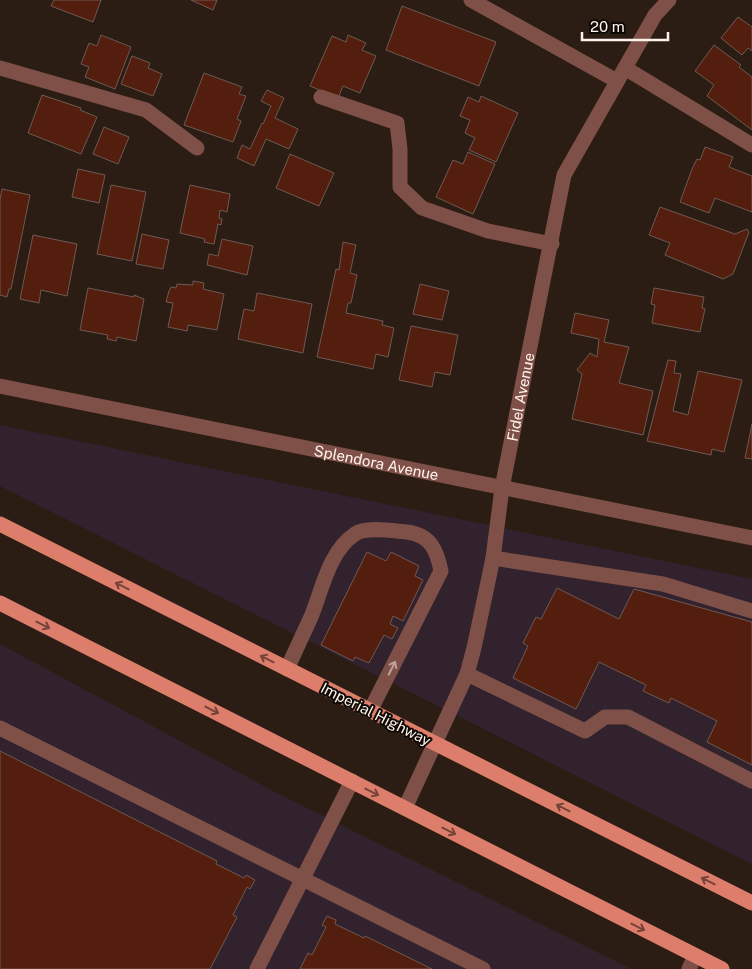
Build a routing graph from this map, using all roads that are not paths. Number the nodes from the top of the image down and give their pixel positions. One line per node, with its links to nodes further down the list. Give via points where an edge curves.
1 (471, 0): 4 (street)
2 (669, 0): 4 (street, Fidel Avenue, via 655,15)
3 (0, 68): 7 (street, via 146,110)
4 (621, 75): 6 (street); 8 (street, Fidel Avenue, via 564,176)
5 (321, 97): 8 (street, via 397,123 400,187 422,208 488,231)
6 (752, 145)
7 (197, 148)
8 (552, 244): 10 (street, Fidel Avenue)
9 (0, 386): 10 (street, Splendora Avenue)
10 (502, 488): 12 (street, Splendora Avenue); 13 (street, Fidel Avenue)
11 (0, 524): 16 (main road, Imperial Highway, one-way to 11)
12 (752, 538)
13 (493, 558): 15 (street, via 663,584); 17 (street, Fidel Avenue)
14 (0, 603): 21 (main road, one-way to 21)
15 (752, 611)
16 (287, 669): 18 (main road, Imperial Highway); 18 (street, one-way to 16, via 441,571 438,553 432,543 414,533 379,529 356,533 341,549 328,569)
17 (467, 674): 20 (street, Fidel Avenue); 22 (street, via 585,731 605,718 628,717)
18 (370, 711): 20 (main road, Imperial Highway)
19 (0, 728): 24 (street)
20 (436, 744): 23 (street, Fidel Avenue); 25 (main road, Imperial Highway, one-way to 20)
21 (352, 781): 23 (main road, one-way to 23); 24 (street)
22 (752, 781)
23 (405, 808): 26 (main road, one-way to 26)
24 (303, 879): 27 (street); 28 (street)
25 (752, 903)
26 (692, 962): 29 (main road)
27 (257, 969)
28 (483, 969)
29 (722, 969)

